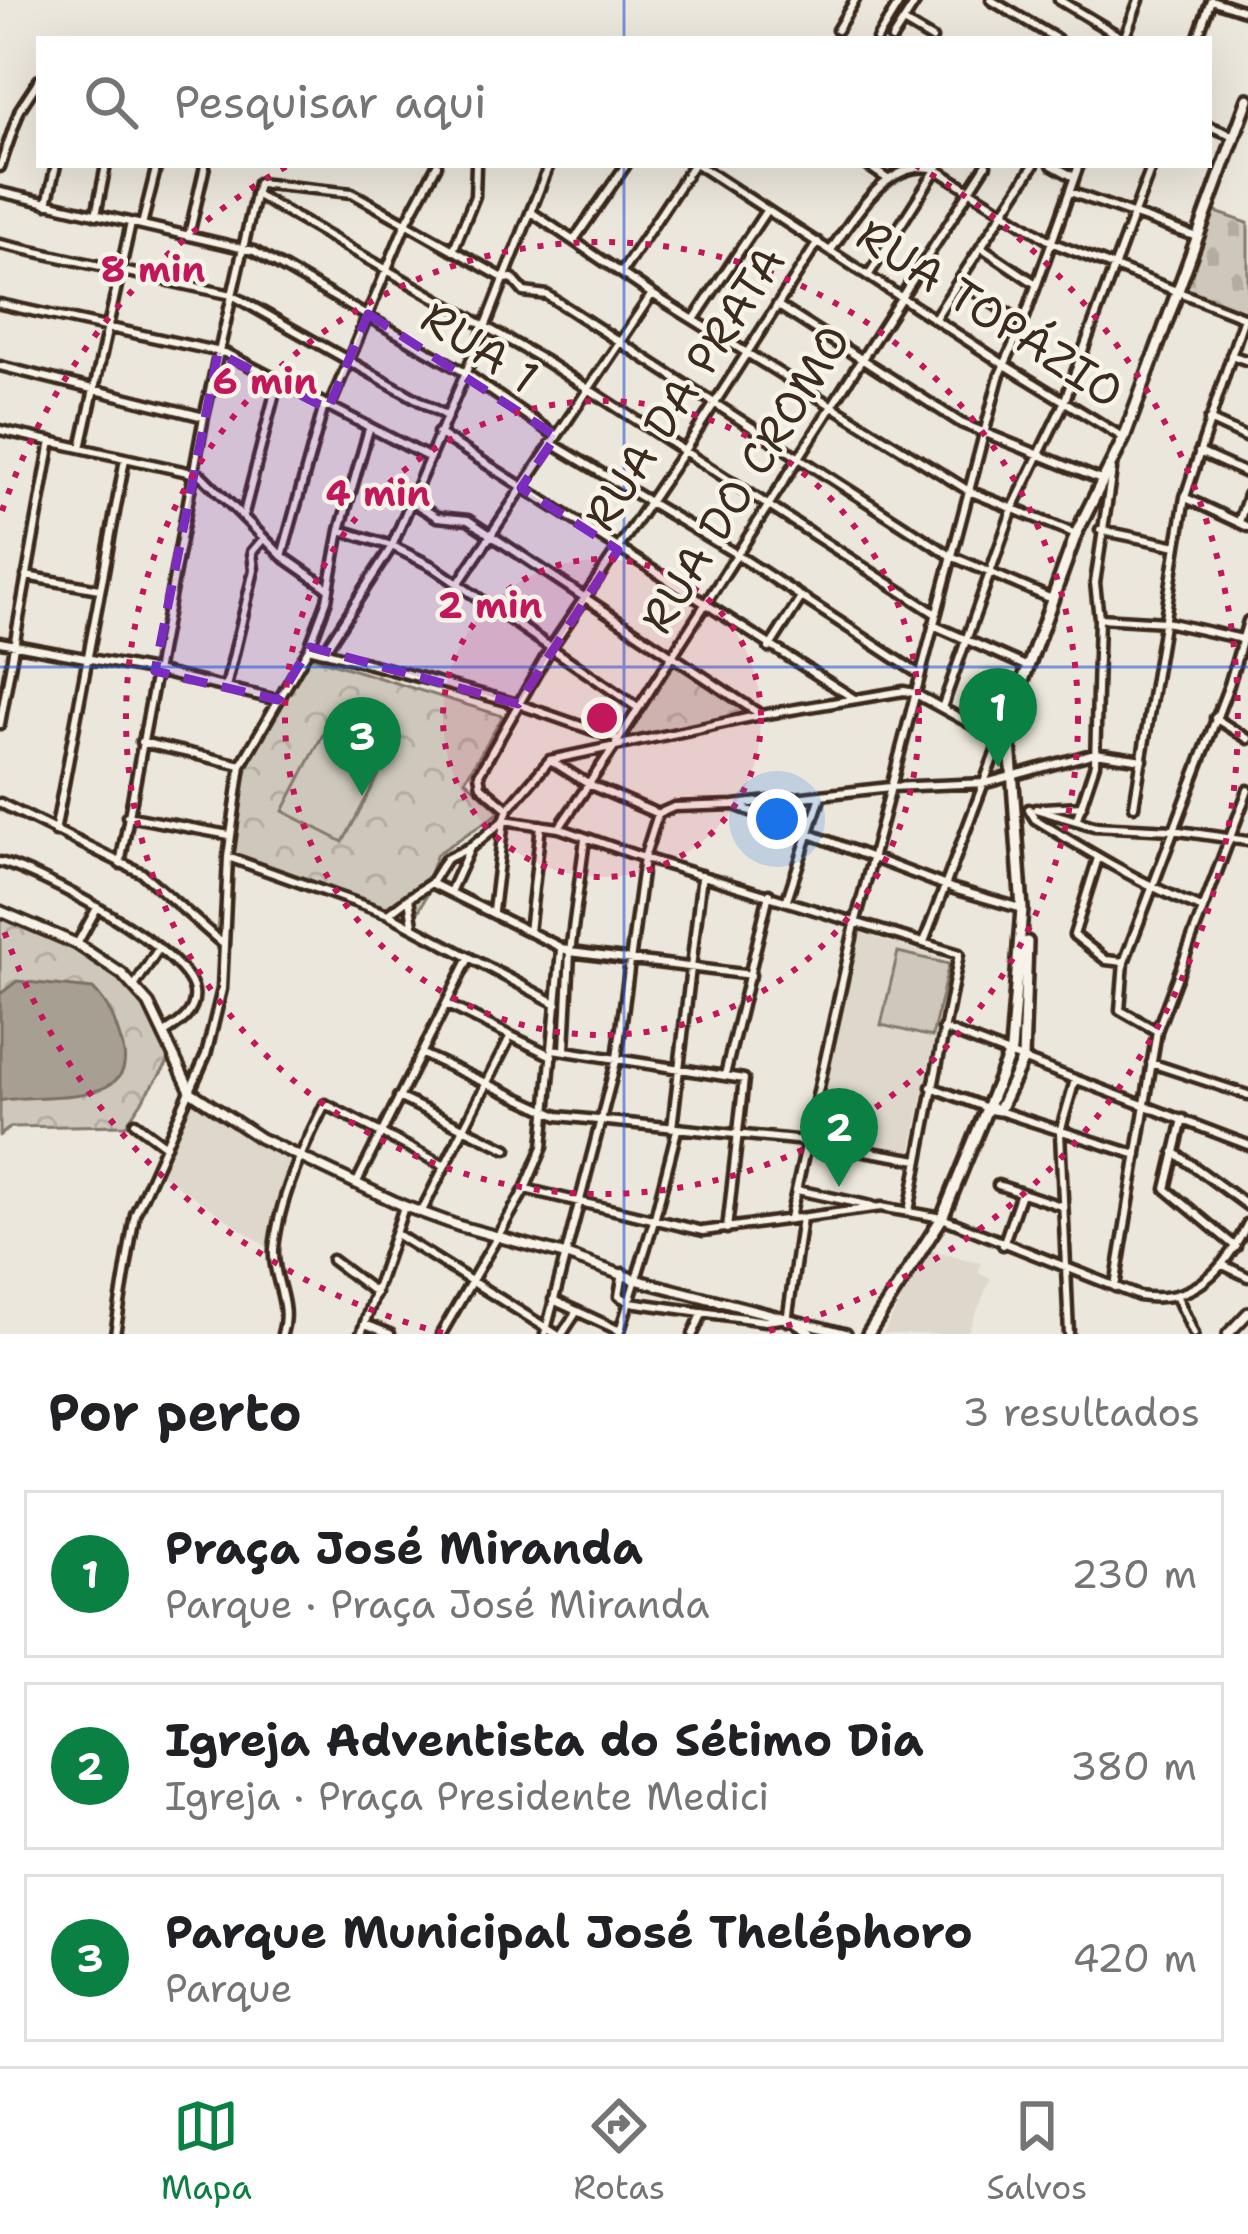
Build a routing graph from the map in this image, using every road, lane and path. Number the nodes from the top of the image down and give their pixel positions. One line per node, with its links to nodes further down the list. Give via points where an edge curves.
1 (855, 0): 10 (street)
2 (901, 0): 11 (street)
3 (917, 0): 9 (street)
4 (991, 0): 14 (street)
5 (1059, 0): 15 (street)
6 (1138, 0): 16 (street)
7 (1211, 0): 8 (street); 17 (street)
8 (1248, 12)
9 (903, 22): 12 (street); 13 (street)
10 (837, 30)
11 (879, 36)
12 (894, 36)
13 (927, 36)
14 (1052, 36)
15 (1119, 36)
16 (1125, 36)
17 (1198, 36)
18 (36, 84): 22 (street)
19 (1248, 99): 21 (main road)
20 (1212, 127): 21 (street)
21 (1234, 136): 58 (main road)
22 (0, 167)
23 (55, 168): 48 (street)
24 (105, 168): 53 (street)
25 (156, 168): 56 (street)
26 (206, 168): 57 (street)
27 (434, 168): 55 (street)
28 (476, 168): 66 (street, via 473,205)
29 (548, 168): 50 (street)
30 (624, 168): 59 (street)
31 (694, 168): 70 (street)
32 (701, 168): 49 (street, RUA TOPÁZIO)
33 (871, 168): 43 (street)
34 (914, 168): 43 (street)
35 (937, 168): 71 (street)
36 (939, 168): 44 (street)
37 (984, 168): 44 (street, RUA DO CROMO)
38 (1032, 168): 51 (street)
39 (1058, 168): 42 (street)
40 (1078, 168): 42 (street)
41 (1151, 168): 52 (street)
42 (1075, 177): 45 (street)
43 (889, 180): 65 (street)
44 (969, 191): 51 (street); 78 (street, RUA DO CROMO)
45 (1070, 191): 52 (street); 61 (street)
46 (0, 192): 48 (street, RUA 1)
47 (255, 194): 55 (street, via 258,183 342,190); 64 (street); 67 (street)
48 (47, 204): 53 (street, RUA 1)
49 (766, 211): 60 (street, RUA TOPÁZIO); 82 (street)
50 (531, 212): 59 (street); 72 (street)
51 (1004, 213): 61 (street); 63 (street)
52 (1133, 214): 58 (street); 68 (street)
53 (96, 215): 54 (street, RUA 1)
54 (131, 223): 56 (street, RUA 1); 69 (street)
55 (406, 223): 66 (street); 67 (street)
56 (142, 225): 57 (street, RUA 1)
57 (189, 236): 64 (street, RUA 1)
58 (1197, 237): 75 (main road)
59 (574, 240): 70 (street)
60 (818, 242): 65 (street, RUA TOPÁZIO); 80 (street, RUA DA PRATA)
61 (1053, 243): 68 (street); 74 (street)
62 (0, 244): 69 (street)
63 (981, 247): 73 (street); 74 (street)
64 (243, 248): 77 (street); 81 (street, RUA 1)
65 (831, 250): 71 (street, RUA TOPÁZIO)
66 (453, 251): 72 (street)
67 (388, 268): 81 (street); 86 (street)
68 (1115, 268): 75 (street); 102 (street)
69 (121, 270): 77 (street); 87 (street)
70 (622, 272): 76 (street)
71 (869, 274): 78 (street, RUA TOPÁZIO)
72 (505, 279): 86 (street); 88 (street, via 547,295)
73 (959, 281): 83 (street); 85 (street)
74 (1036, 284): 85 (street)
75 (1180, 290): 84 (street); 112 (main road)
76 (652, 293): 82 (street); 88 (street)
77 (232, 295): 90 (street); 93 (street)
78 (902, 295): 83 (street, RUA TOPÁZIO); 92 (street, RUA DO CROMO)
79 (0, 304): 87 (street)
80 (777, 304): 89 (street, RUA DA PRATA); 92 (street)
81 (368, 314): 93 (street); 97 (street, RUA 1)
82 (695, 318): 89 (street)
83 (935, 318): 95 (street, RUA TOPÁZIO)
84 (1246, 318): 91 (street)
85 (1023, 323): 95 (street)
86 (486, 326): 97 (street); 99 (street)
87 (108, 328): 90 (street); 100 (street)
88 (618, 342): 99 (street); 101 (street)
89 (748, 352): 101 (street, RUA DA PRATA); 103 (street)
90 (218, 353): 98 (street); 106 (street)
91 (1231, 355): 94 (street); 107 (street)
92 (860, 360): 103 (street, RUA DO CROMO); 111 (street)
93 (349, 361): 104 (street); 105 (street)
94 (1248, 361)
95 (1005, 365): 102 (street, RUA TOPÁZIO); 111 (street)
96 (0, 366): 100 (street)
97 (464, 372): 105 (street); 114 (street, RUA 1)
98 (278, 379): 104 (street); 135 (street)
99 (586, 389): 114 (street); 117 (street)
100 (94, 390): 106 (street); 116 (street)
101 (715, 402): 117 (street, RUA DA PRATA); 120 (street)
102 (1064, 402): 112 (street, RUA TOPÁZIO); 119 (street)
103 (831, 406): 120 (street, RUA DO CROMO); 128 (street)
104 (326, 407): 108 (street); 147 (street)
105 (446, 416): 110 (street)
106 (204, 417): 124 (street)
107 (1209, 420): 113 (street); 118 (street)
108 (369, 429): 121 (street); 138 (street)
109 (0, 430): 115 (street)
110 (438, 434): 121 (street); 127 (street)
111 (983, 435): 119 (street); 128 (street)
112 (1124, 438): 123 (main road)
113 (1248, 438)
114 (554, 440): 127 (street); 132 (street, RUA 1)
115 (51, 442): 116 (street); 150 (street)
116 (81, 448): 122 (street)
117 (684, 452): 132 (street, RUA DA PRATA); 133 (street)
118 (1199, 452): 125 (street); 130 (street)
119 (1038, 455): 126 (street); 134 (street)
120 (800, 457): 133 (street, RUA DO CROMO); 148 (street)
121 (428, 458): 131 (street)
122 (125, 459): 124 (street); 153 (street)
123 (1113, 467): 126 (main road); 139 (street)
124 (194, 473): 135 (street); 174 (street)
125 (1248, 474)
126 (1101, 480): 140 (main road)
127 (521, 488): 141 (street); 145 (street)
128 (969, 491): 134 (street); 148 (street)
129 (1248, 495): 136 (street)
130 (1185, 497): 136 (street); 144 (street)
131 (409, 500): 141 (street, via 437,517 468,520); 143 (street)
132 (650, 500): 145 (street, RUA DA PRATA); 146 (street, RUA 1)
133 (767, 505): 146 (street, RUA DO CROMO); 158 (street)
134 (1013, 508): 140 (street); 149 (street)
135 (243, 517): 142 (street)
136 (1239, 522): 137 (street)
137 (1248, 527)
138 (340, 530): 143 (street); 152 (street)
139 (1100, 530): 144 (street); 159 (street)
140 (1076, 533): 155 (main road)
141 (488, 536): 151 (street); 156 (street)
142 (264, 538): 147 (street); 176 (street, via 252,552)
143 (392, 546): 151 (street); 170 (street)
144 (1177, 546): 160 (street)
145 (618, 550): 156 (street, RUA DA PRATA); 157 (street)
146 (736, 554): 154 (street, RUA 1); 157 (street, RUA DO CROMO)
147 (282, 556): 152 (street)
148 (951, 556): 149 (street); 158 (street)
149 (991, 573): 155 (street); 163 (street)
150 (26, 576): 153 (street); 166 (street)
151 (458, 584): 169 (street)
152 (328, 588): 167 (street)
153 (99, 589): 172 (street)
154 (801, 598): 168 (street); 175 (street, RUA 1)
155 (1052, 599): 173 (main road)
156 (585, 601): 169 (street, RUA DA PRATA); 171 (street)
157 (704, 606): 168 (street); 171 (street, RUA DO CROMO)
158 (936, 614): 162 (street)
159 (1099, 618): 160 (street); 190 (street)
160 (1166, 622): 164 (street); 192 (street)
161 (1248, 624): 164 (street)
162 (933, 625): 163 (street); 175 (street)
163 (965, 639): 173 (street); 182 (street)
164 (1242, 639): 184 (street)
165 (0, 642): 166 (street)
166 (15, 644): 172 (street); 185 (street)
167 (309, 648): 170 (street); 179 (street)
168 (769, 648): 178 (street)
169 (550, 649): 180 (street, RUA DA PRATA); 181 (street)
170 (324, 652): 180 (street)
171 (673, 656): 181 (street, RUA DO CROMO); 183 (street)
172 (87, 657): 174 (street); 213 (street)
173 (1028, 667): 187 (main road)
174 (155, 670): 176 (street); 188 (street)
175 (919, 674): 177 (street)
176 (226, 687): 179 (street)
177 (914, 693): 178 (street); 182 (street); 197 (street)
178 (853, 698): 183 (street)
179 (278, 700): 193 (street)
180 (518, 704): 189 (street); 205 (street, RUA DA PRATA, via 478,780)
181 (638, 708): 189 (street, RUA DO CROMO)
182 (942, 708): 187 (street)
183 (761, 715): 189 (street)
184 (1215, 718): 186 (street); 212 (street)
185 (0, 724)
186 (1248, 739)
187 (1005, 741): 194 (main road); 195 (street)
188 (141, 742): 193 (street); 207 (street)
189 (617, 744): 191 (street); 196 (street, RUA DO CROMO)
190 (1095, 753): 192 (street); 194 (street); 202 (street)
191 (550, 760): 196 (street); 205 (street)
192 (1143, 760): 203 (street)
193 (242, 765): 214 (street)
194 (1014, 777): 195 (street); 204 (main road)
195 (986, 783): 197 (street); 228 (street)
196 (588, 784): 206 (street); 211 (street, RUA DO CROMO)
197 (890, 787): 199 (street); 221 (street)
198 (1248, 790): 217 (street)
199 (821, 796): 201 (street); 215 (street)
200 (0, 803): 213 (street)
201 (734, 805): 206 (street); 215 (street)
202 (1082, 806): 204 (street); 209 (street)
203 (1134, 806)
204 (1023, 808): 209 (street); 223 (street); 235 (main road)
205 (508, 809): 208 (street)
206 (658, 814): 222 (street)
207 (127, 816): 214 (street); 225 (street)
208 (504, 820): 210 (street); 219 (street); 238 (street)
209 (1076, 821): 212 (street)
210 (541, 825): 211 (street); 242 (street)
211 (559, 828): 216 (street)
212 (1172, 830): 217 (street); 229 (street)
213 (55, 832): 225 (street)
214 (230, 835): 220 (street)
215 (806, 835): 221 (street); 233 (street)
216 (585, 839): 222 (street); 247 (street)
217 (1229, 840): 218 (street); 236 (street)
218 (1248, 841)
219 (471, 847): 227 (street, via 446,859); 230 (street)
220 (228, 857): 239 (street); 245 (street)
221 (872, 857): 228 (street); 240 (street)
222 (644, 858): 226 (street); 249 (street)
223 (1098, 858): 229 (street); 250 (street, via 1073,931 1106,960)
224 (0, 862): 234 (street)
225 (120, 863): 245 (street)
226 (702, 875): 231 (street); 251 (street)
227 (431, 883): 230 (street); 232 (street)
228 (944, 884): 235 (street); 243 (street)
229 (1149, 888): 236 (street); 250 (street)
230 (450, 892): 238 (street)
231 (769, 894): 233 (street); 252 (street)
232 (409, 898): 239 (street); 241 (street)
233 (787, 899): 240 (street)
234 (97, 908): 244 (street); 246 (street)
235 (1024, 909): 264 (main road); 265 (main road)
236 (1203, 909): 257 (street)
237 (0, 911): 244 (street)
238 (493, 911): 242 (street)
239 (388, 914): 241 (street)
240 (856, 920): 243 (street); 286 (street)
241 (413, 927): 248 (street)
242 (530, 932): 247 (street)
243 (924, 943): 256 (street, via 959,954)
244 (77, 944): 253 (street)
245 (226, 946): 272 (street, via 212,1033)
246 (160, 948): 253 (street); 258 (street, via 194,992 189,1015)
247 (565, 951): 249 (street); 254 (street); 260 (street)
248 (469, 958): 254 (street); 255 (street)
249 (630, 962): 251 (street); 263 (street)
250 (1124, 962): 257 (street, via 1120,1010)
251 (692, 968): 252 (street); 267 (street)
252 (752, 975): 268 (street)
253 (135, 986): 258 (street)
254 (557, 1004): 261 (street)
255 (448, 1005): 259 (street); 262 (street)
256 (943, 1029): 265 (street); 271 (street)
257 (1157, 1031): 266 (street)
258 (163, 1034): 272 (street)
259 (510, 1036): 261 (street); 270 (street)
260 (565, 1049): 261 (street); 263 (street)
261 (552, 1052): 277 (street)
262 (422, 1054): 270 (street); 274 (street)
263 (616, 1058): 267 (street); 279 (street)
264 (1023, 1059): 265 (main road); 269 (street)
265 (1011, 1063): 275 (main road)
266 (1151, 1063): 273 (street); 276 (street)
267 (680, 1068): 268 (street); 282 (street)
268 (725, 1076): 285 (street, via 744,1079)
269 (1075, 1080): 276 (street); 283 (street)
270 (488, 1082): 277 (street); 281 (street)
271 (931, 1087): 275 (street); 293 (street)
272 (191, 1092): 288 (street); 292 (street)
273 (1248, 1095)
274 (398, 1097): 281 (street); 284 (street)
275 (994, 1107): 283 (street); 309 (main road)
276 (1144, 1107): 278 (street); 291 (street)
277 (549, 1112): 279 (street); 297 (street)
278 (1184, 1119): 287 (street); 290 (street)
279 (600, 1121): 282 (street); 300 (street)
280 (135, 1123): 288 (street)
281 (463, 1128): 289 (street); 294 (street)
282 (675, 1128): 285 (street); 310 (street)
283 (1060, 1132): 291 (street); 302 (street)
284 (381, 1133): 292 (street, via 326,1104); 294 (street); 295 (street)
285 (738, 1133): 286 (street); 312 (street)
286 (805, 1141): 293 (street); 298 (street)
287 (1248, 1145)
288 (166, 1146): 337 (street, via 135,1214)
289 (507, 1149)
290 (1174, 1152): 303 (street); 316 (street, via 1166,1189)
291 (1137, 1155): 325 (street)
292 (299, 1157): 295 (street); 338 (street, via 274,1252 286,1305)
293 (918, 1160): 305 (street)
294 (443, 1165): 306 (street)
295 (356, 1184): 301 (street)
296 (998, 1185): 299 (street)
297 (526, 1189): 300 (street); 314 (street)
298 (795, 1190): 304 (street); 308 (street)
299 (1021, 1193): 302 (street); 315 (street)
300 (579, 1202): 310 (street); 317 (street)
301 (404, 1206): 306 (street); 313 (street)
302 (1061, 1206): 320 (street)
303 (1248, 1206)
304 (881, 1208): 305 (street); 307 (street)
305 (909, 1210): 309 (street)
306 (422, 1211): 314 (street)
307 (802, 1216): 308 (street); 333 (street)
308 (790, 1218): 312 (street)
309 (942, 1218): 315 (street); 346 (main road)
310 (654, 1221): 312 (street); 323 (street)
311 (1248, 1223): 316 (street)
312 (727, 1229)
313 (396, 1234): 324 (street); 326 (street)
314 (499, 1235): 317 (street); 324 (street)
315 (1003, 1245): 320 (street)
316 (1236, 1247): 319 (street)
317 (565, 1255): 321 (street); 328 (street)
318 (332, 1260): 326 (street)
319 (1222, 1265): 322 (street); 327 (street)
320 (1063, 1266): 325 (street); 347 (street)
321 (623, 1273): 323 (street); 329 (street, via 619,1297)
322 (1248, 1277)
323 (637, 1280): 329 (street); 333 (street)
324 (470, 1284): 335 (street); 341 (street)
325 (1115, 1287): 327 (street)
326 (376, 1293): 334 (street)
327 (1178, 1297): 348 (street)
328 (552, 1300): 330 (street); 335 (street)
329 (630, 1302): 331 (street); 336 (street)
330 (577, 1311): 336 (street); 342 (street)
331 (703, 1312): 333 (street); 343 (street)
332 (1248, 1313): 349 (street)
333 (787, 1321): 344 (street); 345 (street)
334 (365, 1324): 339 (street); 340 (street)
335 (547, 1330): 342 (street)
336 (620, 1333)
337 (115, 1334)
338 (282, 1334)
339 (361, 1334)
340 (390, 1334)
341 (441, 1334)
342 (559, 1334)
343 (693, 1334)
344 (813, 1334)
345 (846, 1334)
346 (868, 1334)
347 (1069, 1334)
348 (1194, 1334)
349 (1228, 1334)

